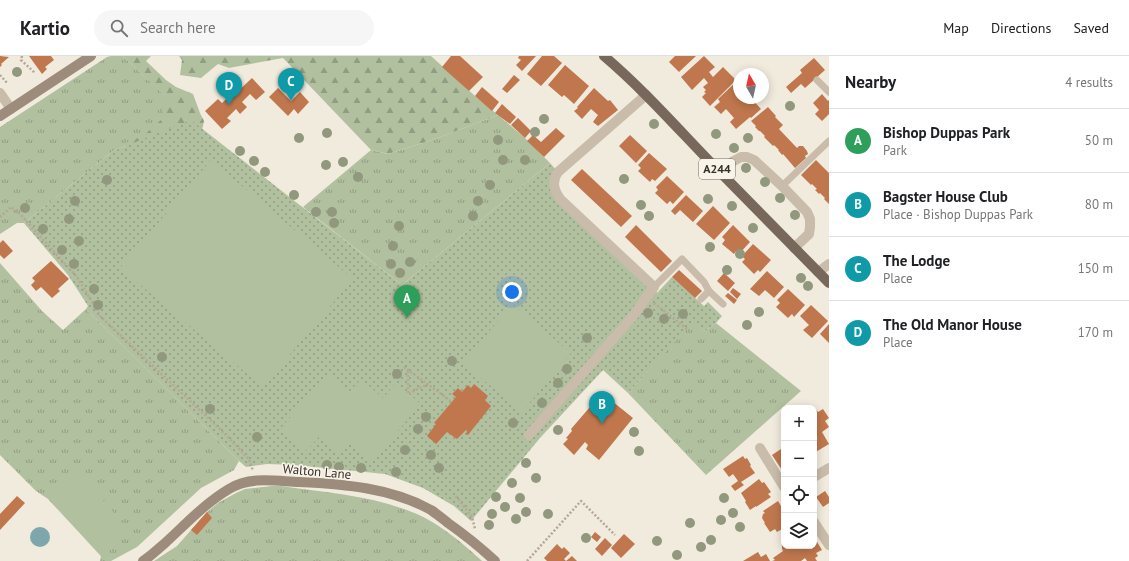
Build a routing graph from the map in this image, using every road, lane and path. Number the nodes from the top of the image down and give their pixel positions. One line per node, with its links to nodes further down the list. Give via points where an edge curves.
1 (22, 56): 4 (path, via 21,60)
2 (91, 56): 11 (main road)
3 (604, 56): 10 (main road, A244)
4 (35, 73)
5 (0, 75): 7 (path)
6 (817, 80): 8 (lane)
7 (12, 88)
8 (829, 92)
9 (0, 93): 11 (street)
10 (646, 95): 14 (main road, A244); 21 (street, via 558,172 553,183 560,200)
11 (11, 108): 12 (main road)
12 (0, 116)
13 (829, 141): 15 (lane)
14 (720, 172): 15 (street, via 741,157 747,158 754,160); 17 (main road, A244)
15 (782, 186): 17 (street, via 807,212 810,219 809,234)
16 (0, 217): 34 (path, via 11,207 20,214 77,277 101,317 224,434 248,459)
17 (794, 248): 19 (main road, A244)
18 (829, 264): 19 (street)
19 (818, 272): 20 (main road, A244)
20 (829, 283)
21 (654, 287): 22 (lane, via 682,259); 23 (street)
22 (709, 291): 24 (lane); 25 (lane)
23 (646, 296): 26 (path); 31 (street, via 633,316)
24 (701, 299)
25 (723, 304)
26 (687, 329)
27 (404, 367): 28 (path)
28 (408, 370): 29 (path); 29 (path, via 408,394)
29 (428, 384): 30 (path)
30 (452, 402)
31 (529, 436)
32 (760, 448): 36 (street)
33 (829, 468): 35 (street)
34 (253, 472)
35 (817, 475)
36 (781, 482)
37 (456, 496): 39 (path, via 472,517)
38 (817, 527): 41 (street)
39 (476, 531)
40 (615, 536): 44 (path, via 581,501)
41 (829, 545)
42 (143, 561): 43 (main road, Walton Lane, via 200,509 229,489 244,482 262,480 364,488 415,502 462,532)
43 (495, 561)
44 (527, 561)

